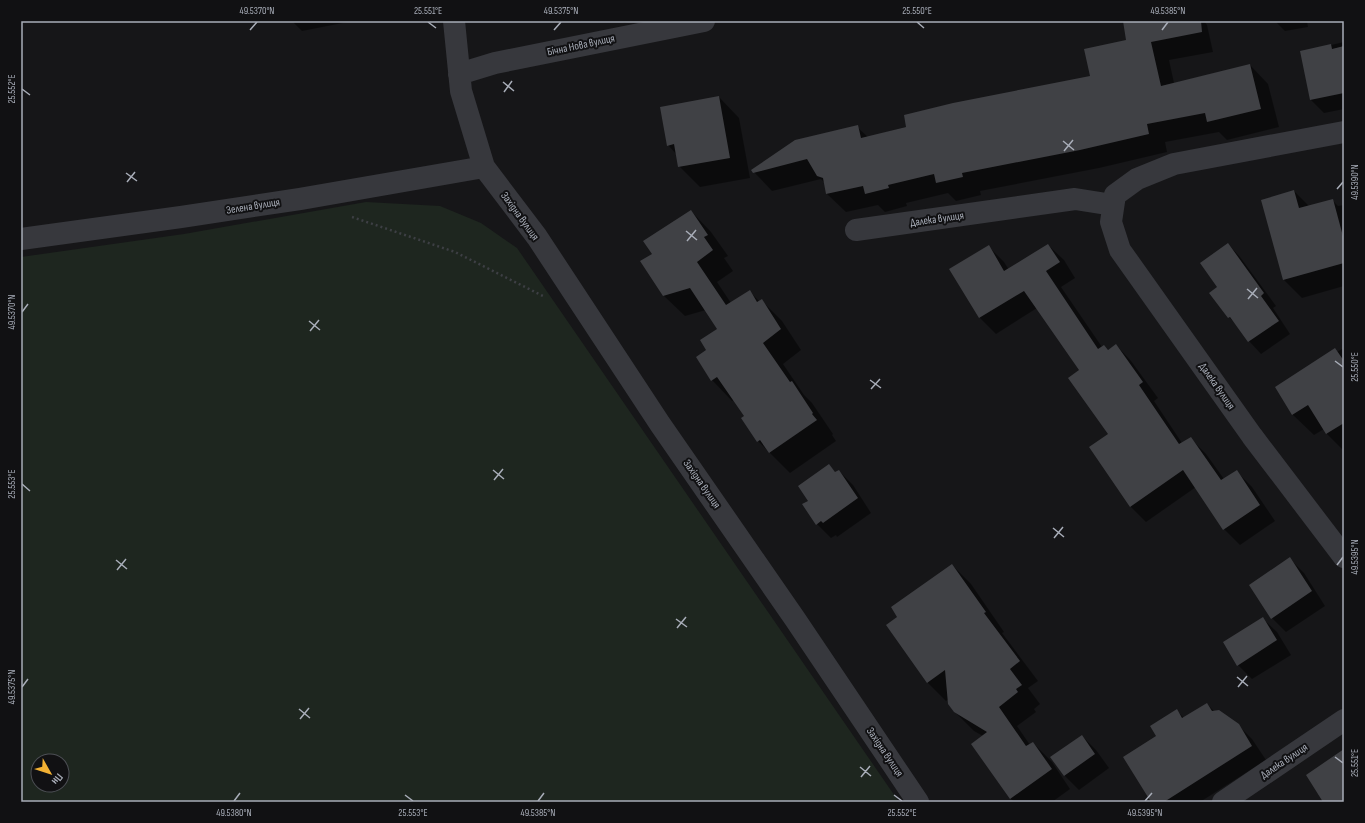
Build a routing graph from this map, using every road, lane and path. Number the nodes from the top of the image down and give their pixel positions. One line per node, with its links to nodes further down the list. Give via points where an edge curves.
1 (454, 21): 3 (street)
2 (704, 21): 3 (street, Бічна Нова вулиця, via 495,63)
3 (459, 74): 5 (street, via 461,91)
4 (1344, 132): 6 (street, Далека вулиця, via 1174,164 1137,179 1115,195)
5 (484, 167): 9 (street, Зелена вулиця, via 292,200); 13 (street, Західна вулиця, via 537,237 660,424)
6 (1113, 206): 8 (street, Далека вулиця, via 1075,199); 11 (street, Далека вулиця, via 1111,222 1120,250 1252,436)
7 (352, 217): 10 (path, via 455,252)
8 (856, 230)
9 (21, 239)
10 (547, 298)
11 (1344, 557)
12 (1344, 720): 14 (street, Далека вулиця)
13 (918, 802)
14 (1223, 802)

